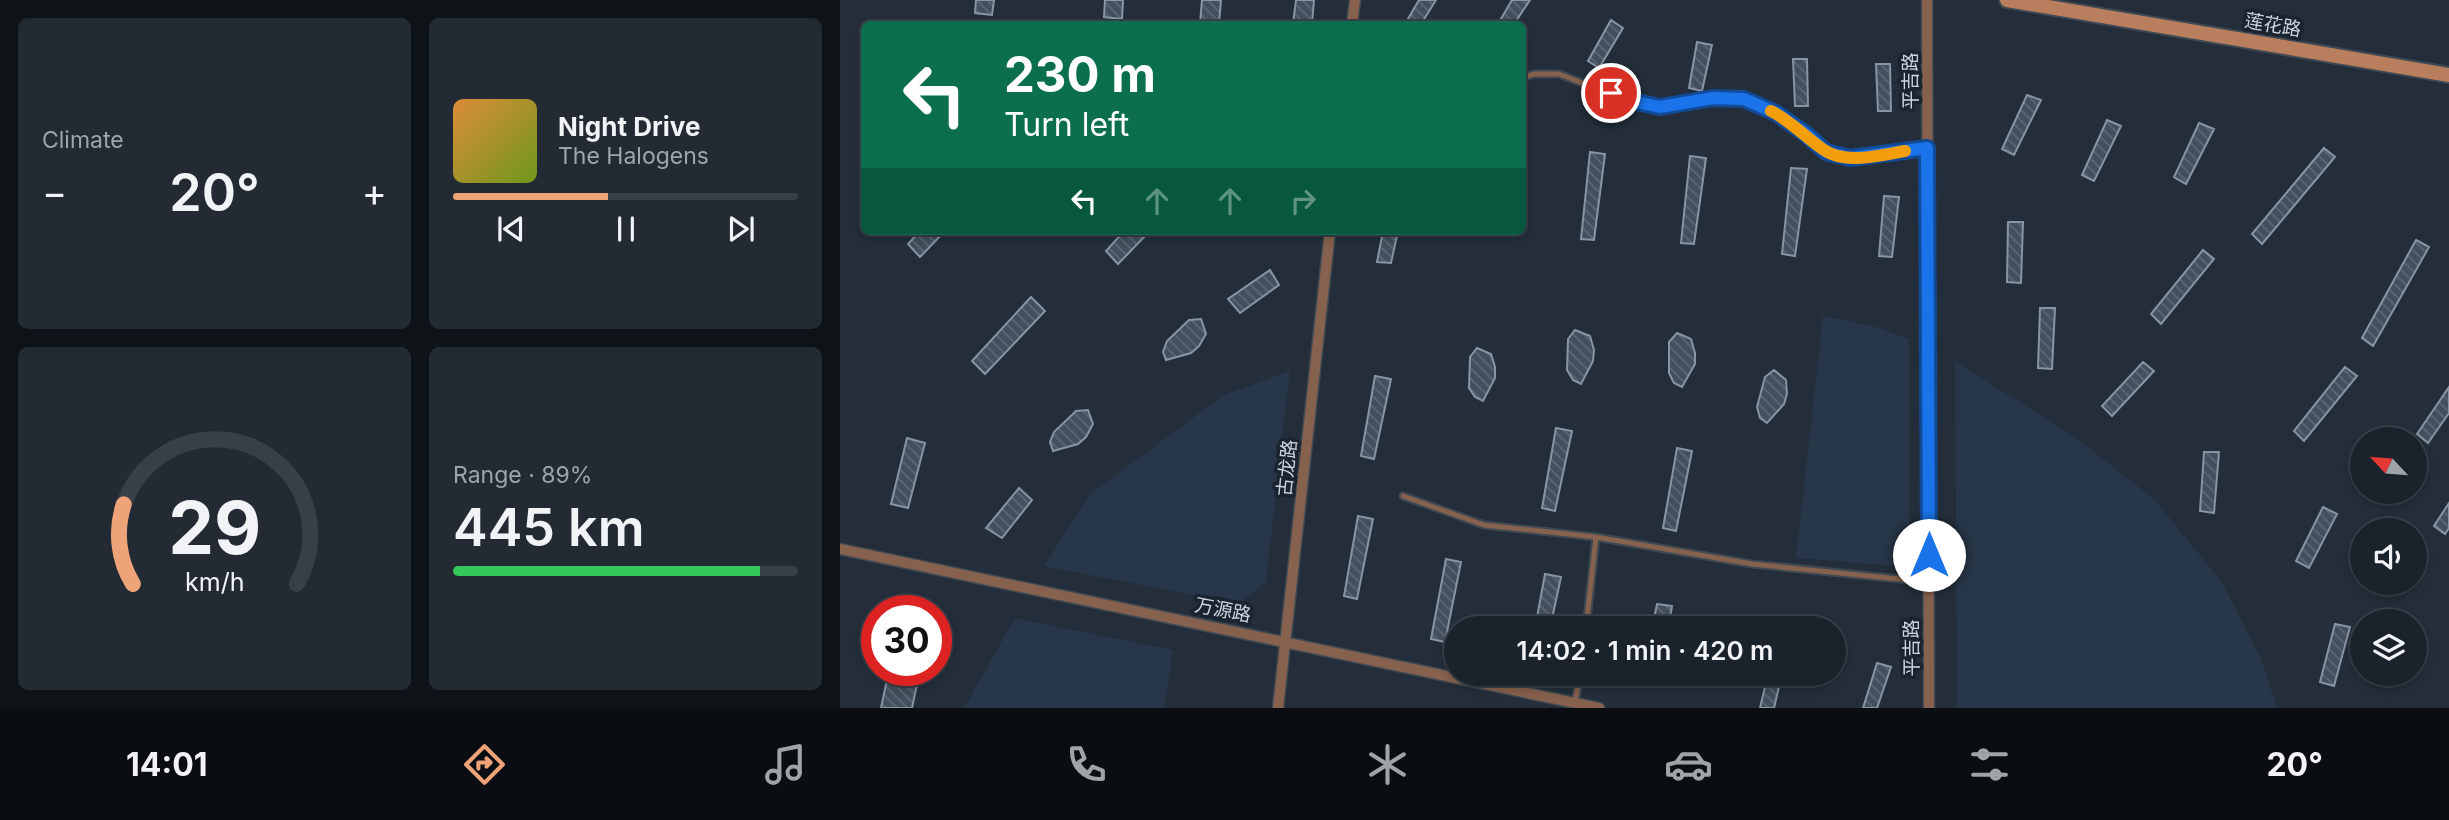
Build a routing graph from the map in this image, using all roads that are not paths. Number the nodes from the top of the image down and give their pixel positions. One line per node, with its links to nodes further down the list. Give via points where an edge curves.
1 (1354, 0): 4 (street)
2 (1927, 0): 7 (street, 平吉路)
3 (2007, 0): 5 (main road, 莲花路)
4 (1352, 21)
5 (2449, 75)
6 (1526, 77): 7 (lane, via 1559,74 1627,100 1660,107 1713,98 1744,99 1776,113 1826,152 1850,158)
7 (1927, 148): 12 (street, 平吉路)
8 (1330, 235): 14 (street, 古龙路)
9 (1403, 496): 10 (lane, via 1484,525)
10 (1597, 537): 12 (lane, via 1752,564); 13 (lane)
11 (840, 549): 14 (street, 万源路)
12 (1929, 582): 19 (street, 平吉路)
13 (1587, 616)
14 (1286, 641): 16 (street, 万源路); 17 (street, 古龙路)
15 (1578, 686): 16 (lane)
16 (1575, 703): 18 (street, 万源路)
17 (1278, 708)
18 (1599, 708)
19 (1929, 708)

